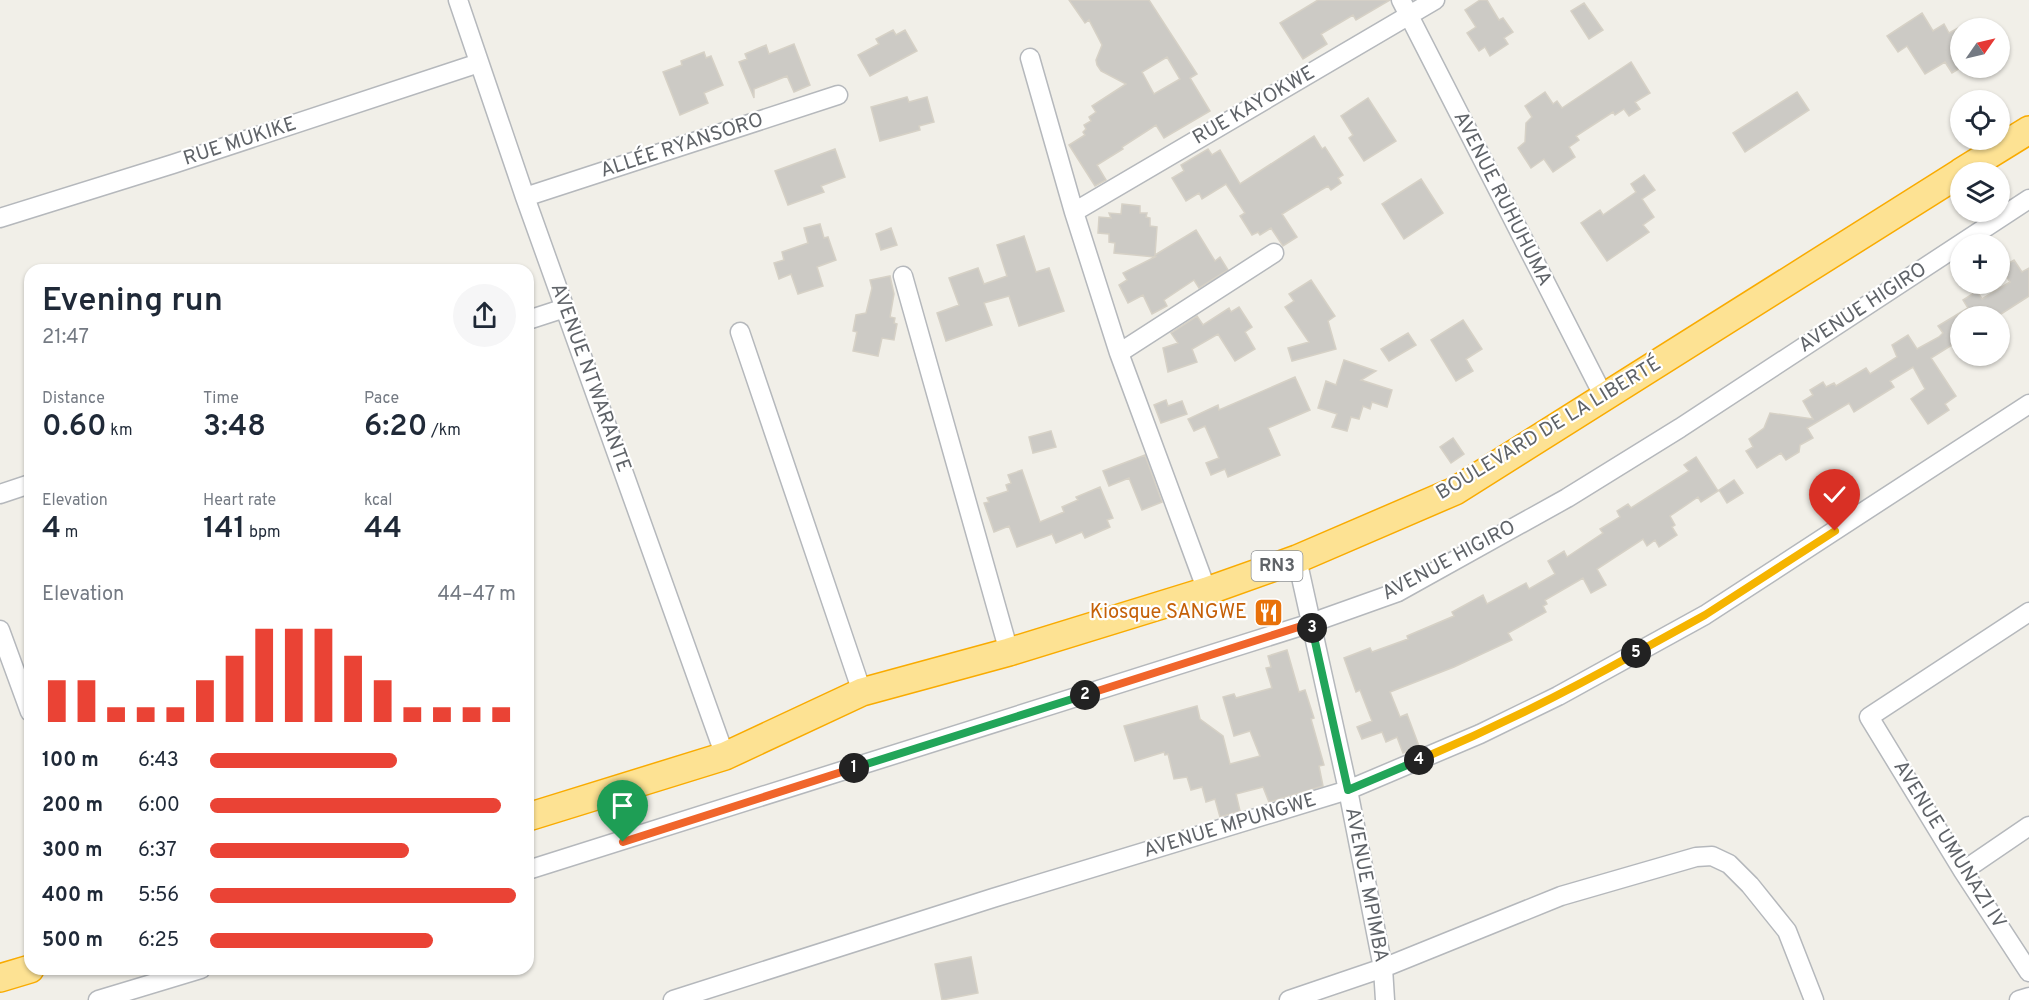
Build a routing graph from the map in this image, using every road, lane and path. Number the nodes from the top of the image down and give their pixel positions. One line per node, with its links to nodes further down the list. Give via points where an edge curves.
1 (458, 0): 5 (street, AVENUE NTWARANTE)
2 (1435, 0): 3 (street, RUE KAYOKWE)
3 (1405, 8): 12 (street, RUE KAYOKWE); 20 (street, AVENUE RUHUHUMA)
4 (1030, 58): 12 (street)
5 (479, 63): 10 (street, AVENUE NTWARANTE); 13 (street, RUE MUKIKE)
6 (838, 95): 10 (street, ALLÉE RYANSORO)
7 (2029, 130): 8 (highway, BOULEVARD DE LA LIBERTÉ / RN3)
8 (1978, 162)
9 (1950, 180): 20 (highway, BOULEVARD DE LA LIBERTÉ / RN3)
10 (525, 197): 16 (street, AVENUE NTWARANTE)
11 (2029, 199): 27 (street, AVENUE HIGIRO, via 1567,498 1398,592)
12 (1074, 212): 19 (street)
13 (0, 218)
14 (1274, 254): 19 (street)
15 (903, 276): 29 (street)
16 (565, 308): 17 (street); 32 (street, AVENUE NTWARANTE)
17 (534, 318)
18 (740, 332): 30 (street)
19 (1119, 353): 25 (street)
20 (1604, 397): 24 (highway, BOULEVARD DE LA LIBERTÉ / RN3, via 1455,491)
21 (2029, 404): 33 (street, AVENUE MPUNGWE, via 1705,615 1549,701)
22 (24, 486): 23 (street)
23 (0, 494)
24 (1297, 559): 25 (highway, BOULEVARD DE LA LIBERTÉ / RN3); 27 (street, AVENUE MPIMBA)
25 (1207, 591): 29 (highway, BOULEVARD DE LA LIBERTÉ / RN3)
26 (2029, 612): 37 (street, AVENUE UMUNAZI IV, via 1869,717)
27 (1311, 623): 33 (street, AVENUE MPIMBA); 36 (street, AVENUE HIGIRO)
28 (0, 630): 31 (street)
29 (1009, 652): 30 (highway, BOULEVARD DE LA LIBERTÉ / RN3)
30 (862, 692): 32 (highway, BOULEVARD DE LA LIBERTÉ / RN3)
31 (24, 696)
32 (725, 756): 34 (highway, BOULEVARD DE LA LIBERTÉ / RN3)
33 (1348, 790): 38 (street, AVENUE MPIMBA); 45 (street, AVENUE MPUNGWE)
34 (534, 814)
35 (2029, 825): 37 (street)
36 (534, 868)
37 (1963, 871): 40 (street, AVENUE UMUNAZI IV)
38 (1383, 968): 46 (street); 47 (street, AVENUE MPIMBA); 48 (street, via 1562,896 1712,856 1729,864 1787,931)
39 (24, 971): 42 (highway)
40 (2029, 972)
41 (181, 975): 44 (street)
42 (0, 978)
43 (2029, 997): 49 (street)
44 (98, 1000)
45 (673, 1000)
46 (1288, 1000)
47 (1385, 1000)
48 (1814, 1000)
49 (2019, 1000)

